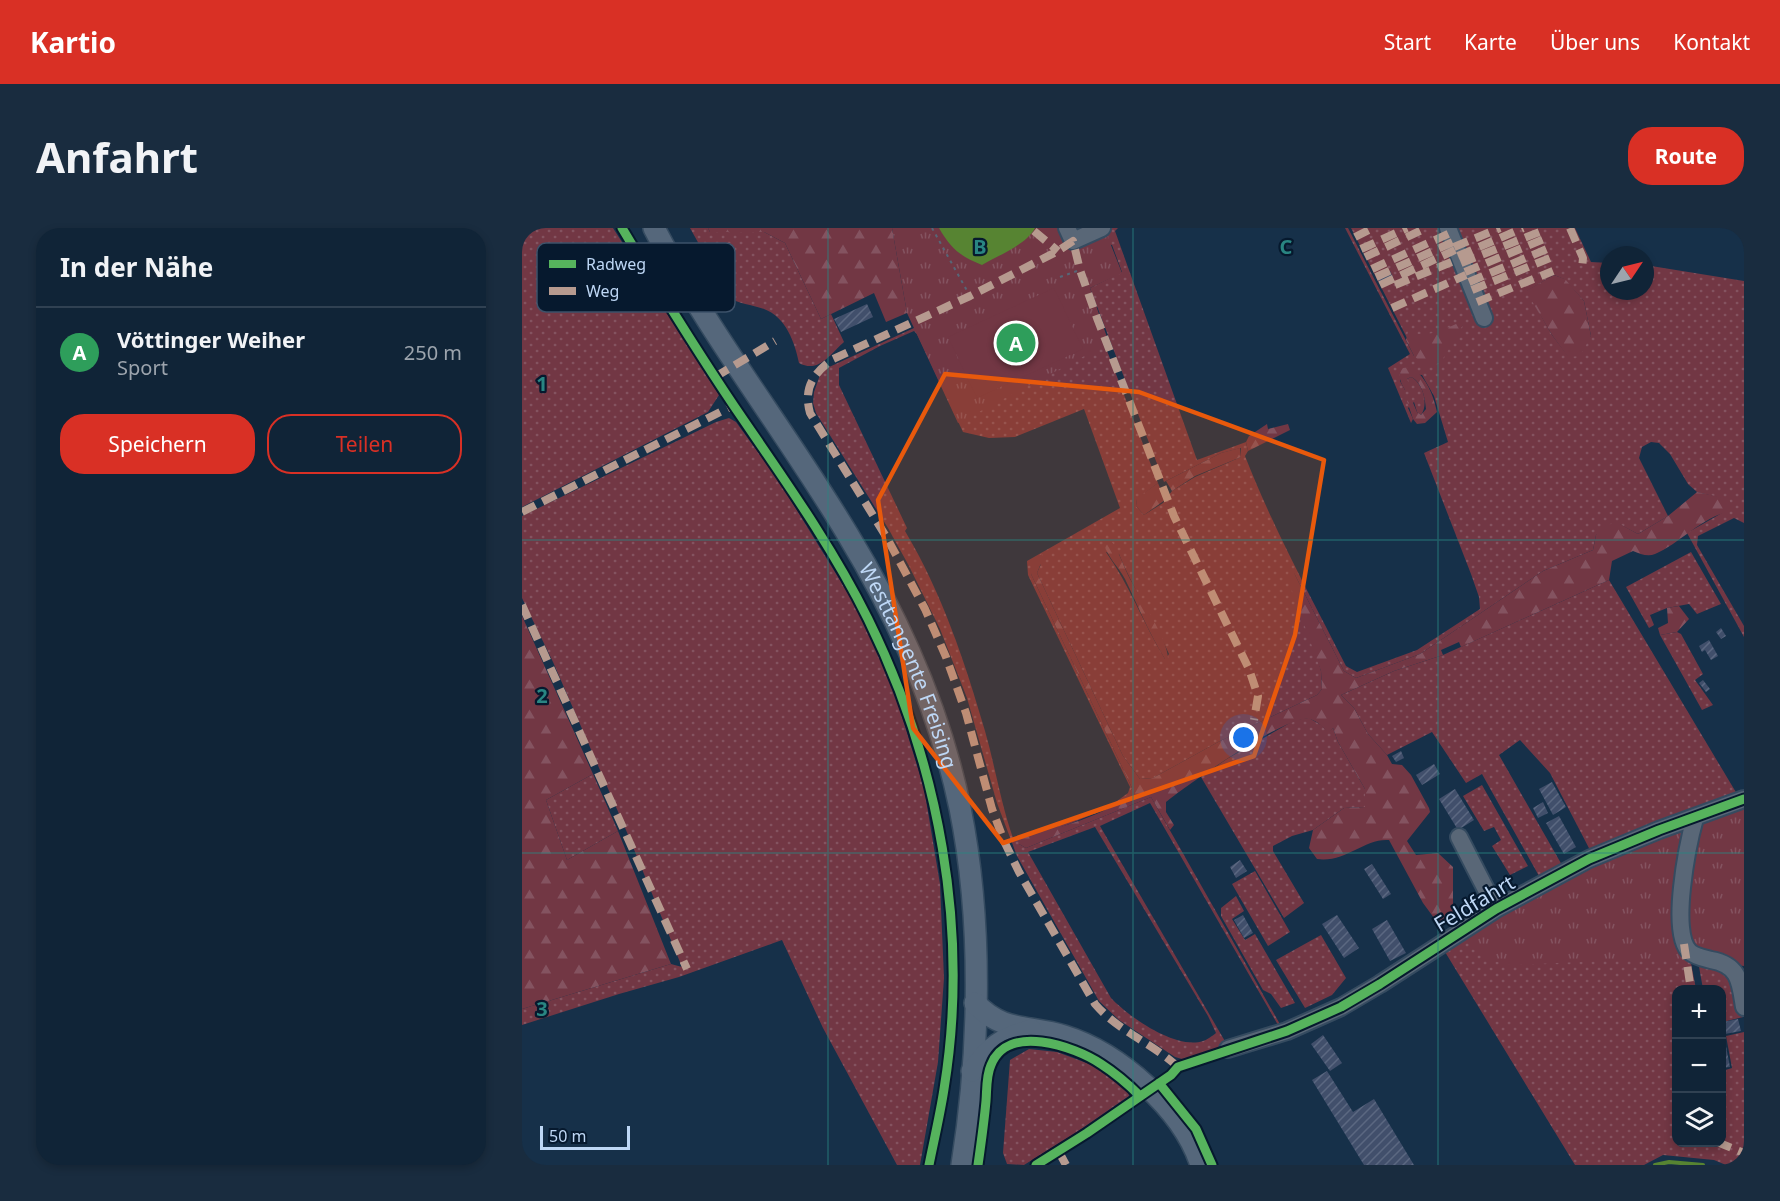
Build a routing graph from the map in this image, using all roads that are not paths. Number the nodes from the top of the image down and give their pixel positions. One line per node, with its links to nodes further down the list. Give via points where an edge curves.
1 (654, 228): 5 (main road, Westtangente Freising)
2 (1102, 228): 4 (street)
3 (1448, 228): 7 (street)
4 (1070, 234)
5 (663, 243)
6 (702, 312): 12 (main road, Westtangente Freising, via 847,533 898,625 916,667 934,715 959,807 973,899)
7 (1484, 318)
8 (1744, 799): 9 (street, Feldfahrt)
9 (1695, 818): 11 (street, Feldfahrt, via 1611,849); 13 (street, via 1682,877 1684,944 1695,956 1730,966 1739,980)
10 (1460, 837): 11 (street)
11 (1496, 909): 15 (street, Feldfahrt, via 1341,1007 1287,1031)
12 (975, 1003): 14 (main road, via 1002,1023); 16 (main road, Westtangente Freising)
13 (1744, 1007)
14 (1031, 1030): 16 (main road, via 999,1041); 18 (main road, via 1084,1043 1130,1072 1178,1123)
15 (1228, 1049)
16 (972, 1071): 17 (main road, Westtangente Freising)
17 (963, 1158)
18 (1201, 1165)

